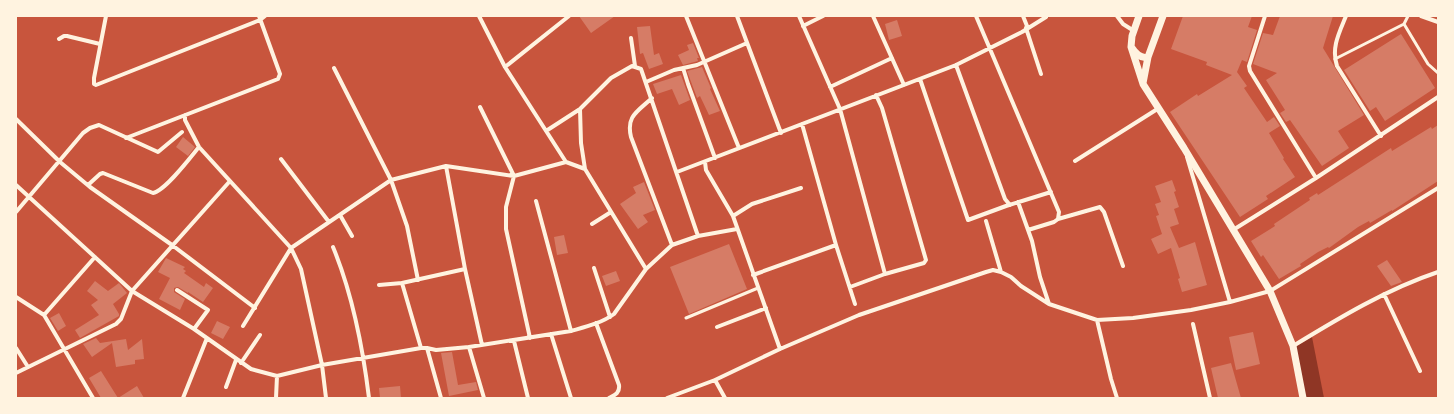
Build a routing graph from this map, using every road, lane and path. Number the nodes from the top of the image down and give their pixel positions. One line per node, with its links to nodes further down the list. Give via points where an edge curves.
1 (112, 16): 19 (street)
2 (265, 16): 21 (street)
3 (479, 16): 39 (street)
4 (569, 16): 39 (street)
5 (686, 16): 36 (street)
6 (737, 16): 29 (street)
7 (799, 16): 24 (street)
8 (823, 16): 24 (street)
9 (873, 16): 34 (street)
10 (976, 16): 32 (street)
11 (1024, 16): 25 (street)
12 (1118, 16): 26 (street, via 1123,24)
13 (1139, 16): 26 (street)
14 (1163, 16): 33 (street)
15 (1265, 16): 77 (street, via 1249,66 1250,71)
16 (1346, 16): 35 (street, via 1335,43)
17 (1408, 16): 23 (lane)
18 (1421, 16): 22 (street)
19 (106, 17): 30 (street)
20 (1046, 17): 25 (street)
21 (259, 18): 30 (street, via 96,85 94,78); 56 (street, via 280,74 278,79)
22 (1438, 22)
23 (1404, 24): 35 (lane); 42 (lane, via 1428,64)
24 (803, 26): 48 (street)
25 (1026, 28): 32 (street); 43 (street)
26 (1134, 31): 31 (street)
27 (631, 38): 38 (street)
28 (59, 40): 30 (street, via 68,36)
29 (747, 43): 36 (street); 61 (street)
30 (100, 44)
31 (1131, 47): 33 (street, via 1137,54); 46 (street)
32 (991, 49): 37 (street); 84 (street)
33 (1148, 57): 46 (street)
34 (892, 58): 47 (street); 48 (street)
35 (1334, 59): 62 (street)
36 (704, 62): 41 (street); 65 (street)
37 (956, 65): 44 (street); 88 (street, via 1005,199)
38 (635, 66): 45 (street, via 641,69); 54 (street, via 611,78)
39 (505, 67): 59 (street)
40 (334, 68): 78 (street)
41 (683, 68): 45 (street); 67 (street)
42 (1438, 73)
43 (1041, 74)
44 (920, 79): 47 (street); 88 (street, via 968,220)
45 (646, 82): 51 (street)
46 (1143, 84): 53 (street)
47 (904, 85): 49 (street)
48 (830, 87): 55 (street)
49 (876, 95): 55 (street); 114 (street, via 926,258 924,263)
50 (1438, 97): 62 (street)
51 (652, 98): 75 (street); 103 (street, via 635,114 629,128)
52 (480, 107): 76 (street)
53 (1159, 108): 66 (street); 69 (street)
54 (580, 109): 59 (street); 74 (street)
55 (840, 109): 58 (street); 114 (street)
56 (185, 115): 63 (street); 64 (street, via 185,120)
57 (16, 119): 70 (street)
58 (802, 124): 61 (street); 104 (street)
59 (546, 131): 71 (street)
60 (182, 132): 63 (street, via 158,152)
61 (781, 133): 65 (street)
62 (1381, 136): 77 (street)
63 (126, 138): 70 (street, via 99,125 90,128)
64 (199, 147): 79 (street); 81 (street, via 156,193 103,173)
65 (739, 148): 67 (street)
66 (1184, 148): 99 (street); 126 (street)
67 (715, 158): 72 (street)
68 (281, 160): 95 (street)
69 (1075, 161)
70 (60, 162): 81 (street); 85 (street)
71 (566, 162): 74 (street); 76 (street)
72 (705, 162): 75 (street); 91 (street, via 706,170)
73 (446, 166): 76 (street); 78 (street); 110 (street)
74 (585, 169): 90 (street)
75 (677, 172): 101 (street)
76 (514, 176): 144 (street, via 506,207 506,229)
77 (1316, 178): 99 (street)
78 (391, 180): 92 (street); 116 (street, via 407,226)
79 (230, 181): 102 (street); 106 (street)
80 (16, 185): 85 (street)
81 (88, 185): 102 (street)
82 (801, 188): 91 (street, via 752,204)
83 (1438, 188): 123 (street)
84 (1051, 192): 87 (street); 93 (street, via 1059,212)
85 (28, 197): 89 (street); 107 (street)
86 (536, 201): 140 (street)
87 (1018, 202): 88 (street); 98 (street)
88 (1010, 205)
89 (16, 212)
90 (612, 212): 96 (street); 111 (street)
91 (732, 214): 97 (street)
92 (340, 215): 95 (street); 100 (street)
93 (1058, 219): 98 (street); 108 (street, via 1100,207)
94 (986, 221): 112 (street)
95 (329, 222): 106 (street)
96 (592, 224)
97 (737, 229): 101 (street); 115 (street)
98 (1028, 230): 128 (street)
99 (1233, 230): 123 (street)
100 (352, 236)
101 (698, 236): 103 (street)
102 (172, 245): 122 (street); 129 (street)
103 (672, 245): 111 (street)
104 (836, 245): 115 (street); 119 (street)
105 (333, 247): 154 (street, via 343,273)
106 (291, 248): 129 (street); 157 (street, via 301,269)
107 (95, 257): 122 (street); 131 (street)
108 (1123, 266)
109 (594, 268): 132 (street)
110 (465, 269): 116 (street); 146 (street)
111 (646, 269): 132 (street)
112 (1001, 272): 128 (street); 152 (street, via 986,272 859,315)
113 (1438, 272): 124 (street)
114 (885, 274): 119 (street)
115 (753, 275): 120 (street)
116 (418, 280): 117 (street)
117 (402, 283): 118 (street); 150 (street)
118 (379, 285)
119 (850, 287): 127 (street)
120 (758, 288): 130 (street); 133 (lane)
121 (178, 290): 139 (street, via 208,310)
122 (132, 291): 139 (street); 153 (street, via 121,319 116,324)
123 (1270, 291): 126 (street); 147 (street)
124 (1384, 294): 147 (street); 159 (street)
125 (16, 297): 131 (street)
126 (1230, 302): 134 (street, via 1174,313)
127 (855, 304)
128 (1049, 304): 134 (street)
129 (255, 308): 137 (street)
130 (766, 308): 138 (street); 152 (street)
131 (44, 315): 153 (street)
132 (610, 317): 135 (street)
133 (686, 318)
134 (1097, 320): 176 (street)
135 (596, 323): 140 (street); 173 (street, via 619,384 619,392)
136 (1193, 324): 177 (street)
137 (243, 326)
138 (717, 327)
139 (194, 329): 143 (street)
140 (571, 331): 141 (street)
141 (551, 334): 144 (street); 172 (street)
142 (260, 335): 156 (street)
143 (207, 338): 155 (street); 165 (street)
144 (530, 338): 145 (street)
145 (514, 340): 146 (street); 171 (street)
146 (482, 345): 148 (street)
147 (1293, 346): 178 (street)
148 (469, 347): 151 (street, via 436,350); 170 (street)
149 (16, 348): 158 (street)
150 (421, 348): 151 (street); 154 (street)
151 (427, 348): 169 (street)
152 (780, 349): 162 (street)
153 (64, 350): 158 (street); 164 (street)
154 (364, 358): 157 (street); 168 (street)
155 (236, 360): 156 (street); 163 (street)
156 (241, 363): 161 (street, via 251,370)
157 (322, 365): 161 (street); 167 (street)
158 (28, 367): 160 (street)
159 (1420, 371)
160 (16, 373)
161 (277, 376): 166 (street)
162 (715, 380): 174 (street); 175 (street)
163 (226, 387)
164 (93, 398)
165 (183, 398)
166 (276, 398)
167 (326, 398)
168 (369, 398)
169 (441, 398)
170 (484, 398)
171 (528, 398)
172 (571, 398)
173 (609, 398)
174 (667, 398)
175 (725, 398)
176 (1117, 398)
177 (1210, 398)
178 (1303, 398)

